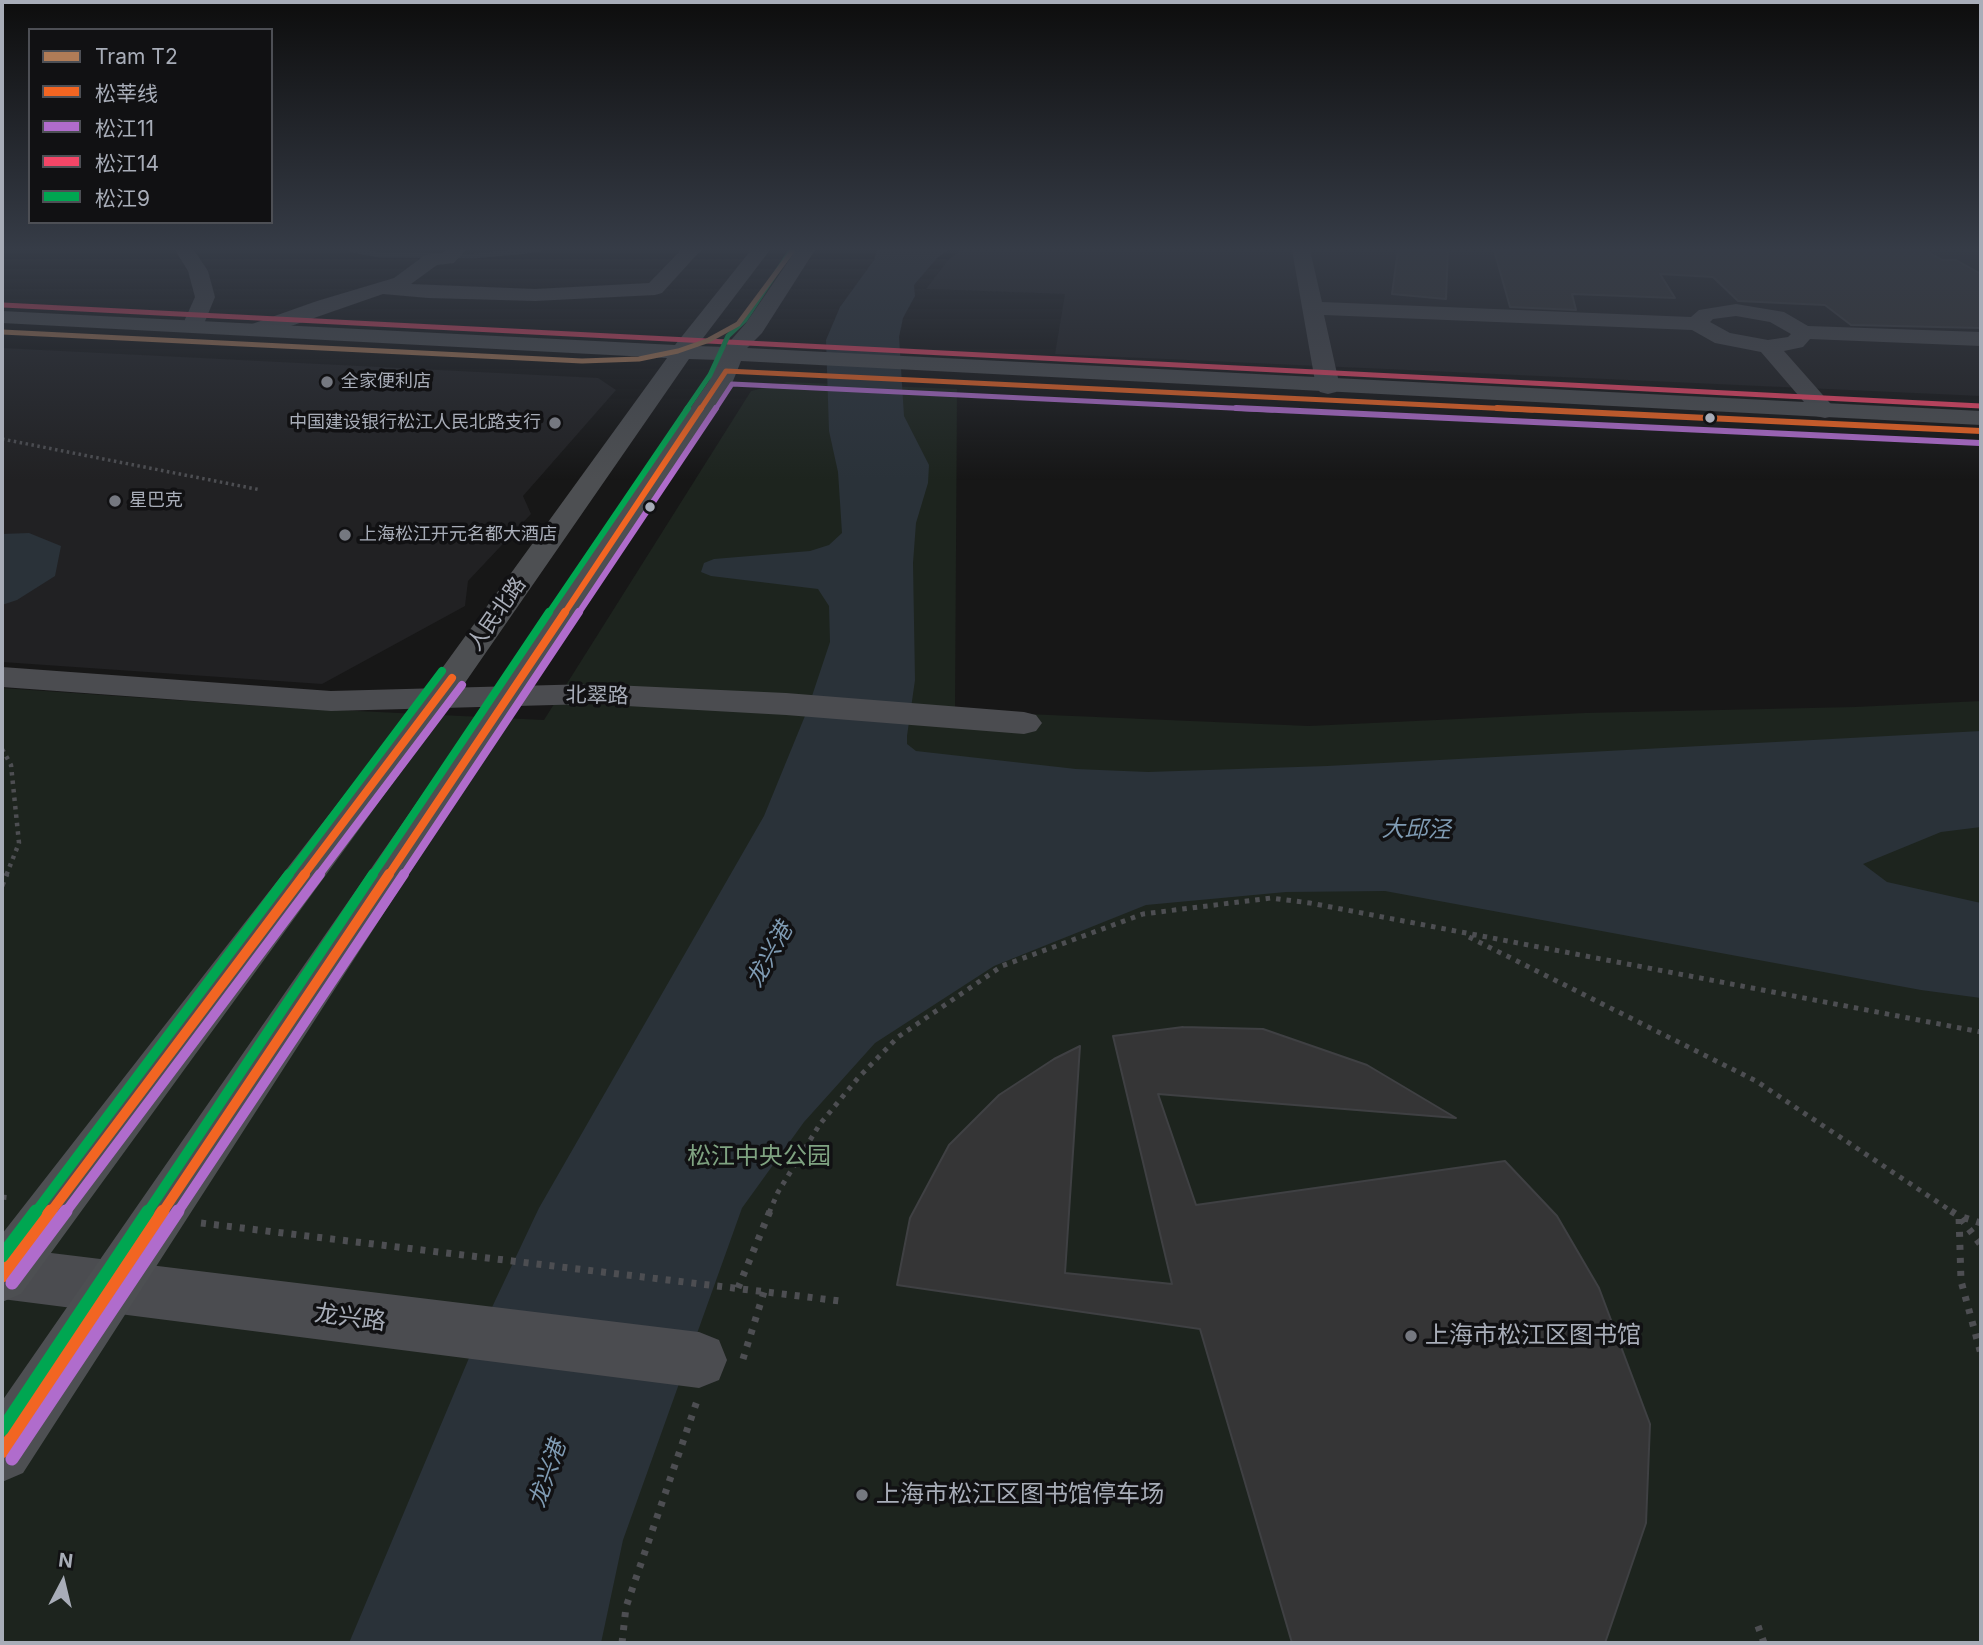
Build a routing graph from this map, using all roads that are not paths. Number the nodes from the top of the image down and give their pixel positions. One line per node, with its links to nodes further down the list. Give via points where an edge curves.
1 (206, 327): 8 (main road)
2 (268, 327): 8 (street)
3 (697, 327): 13 (main road, 人民北路)
4 (755, 327): 12 (main road, via 738,343)
5 (1316, 327): 15 (street)
6 (1701, 327): 11 (street, via 1723,338)
7 (1794, 327): 9 (street)
8 (260, 330): 13 (main road)
9 (1804, 332): 10 (street); 11 (street, via 1795,342)
10 (1981, 339)
11 (1768, 347): 16 (street)
12 (729, 363): 13 (main road); 14 (main road); 21 (main road, via 722,381)
13 (665, 366): 20 (main road, 人民北路)
14 (911, 372): 15 (main road); 18 (main road)
15 (1328, 387): 16 (main road)
16 (1825, 411): 17 (main road)
17 (1981, 418)
18 (1981, 431)
19 (2, 677): 20 (street, 北翠路, via 331,701)
20 (439, 696): 21 (street, 北翠路); 23 (main road, 人民北路)
21 (506, 697): 22 (street, 北翠路, via 591,695); 24 (main road)
22 (1024, 723)
23 (3, 1274): 24 (street, 龙兴路)
24 (112, 1288): 25 (street, 龙兴路, via 471,1332); 26 (main road)
25 (714, 1372)
26 (2, 1452)

